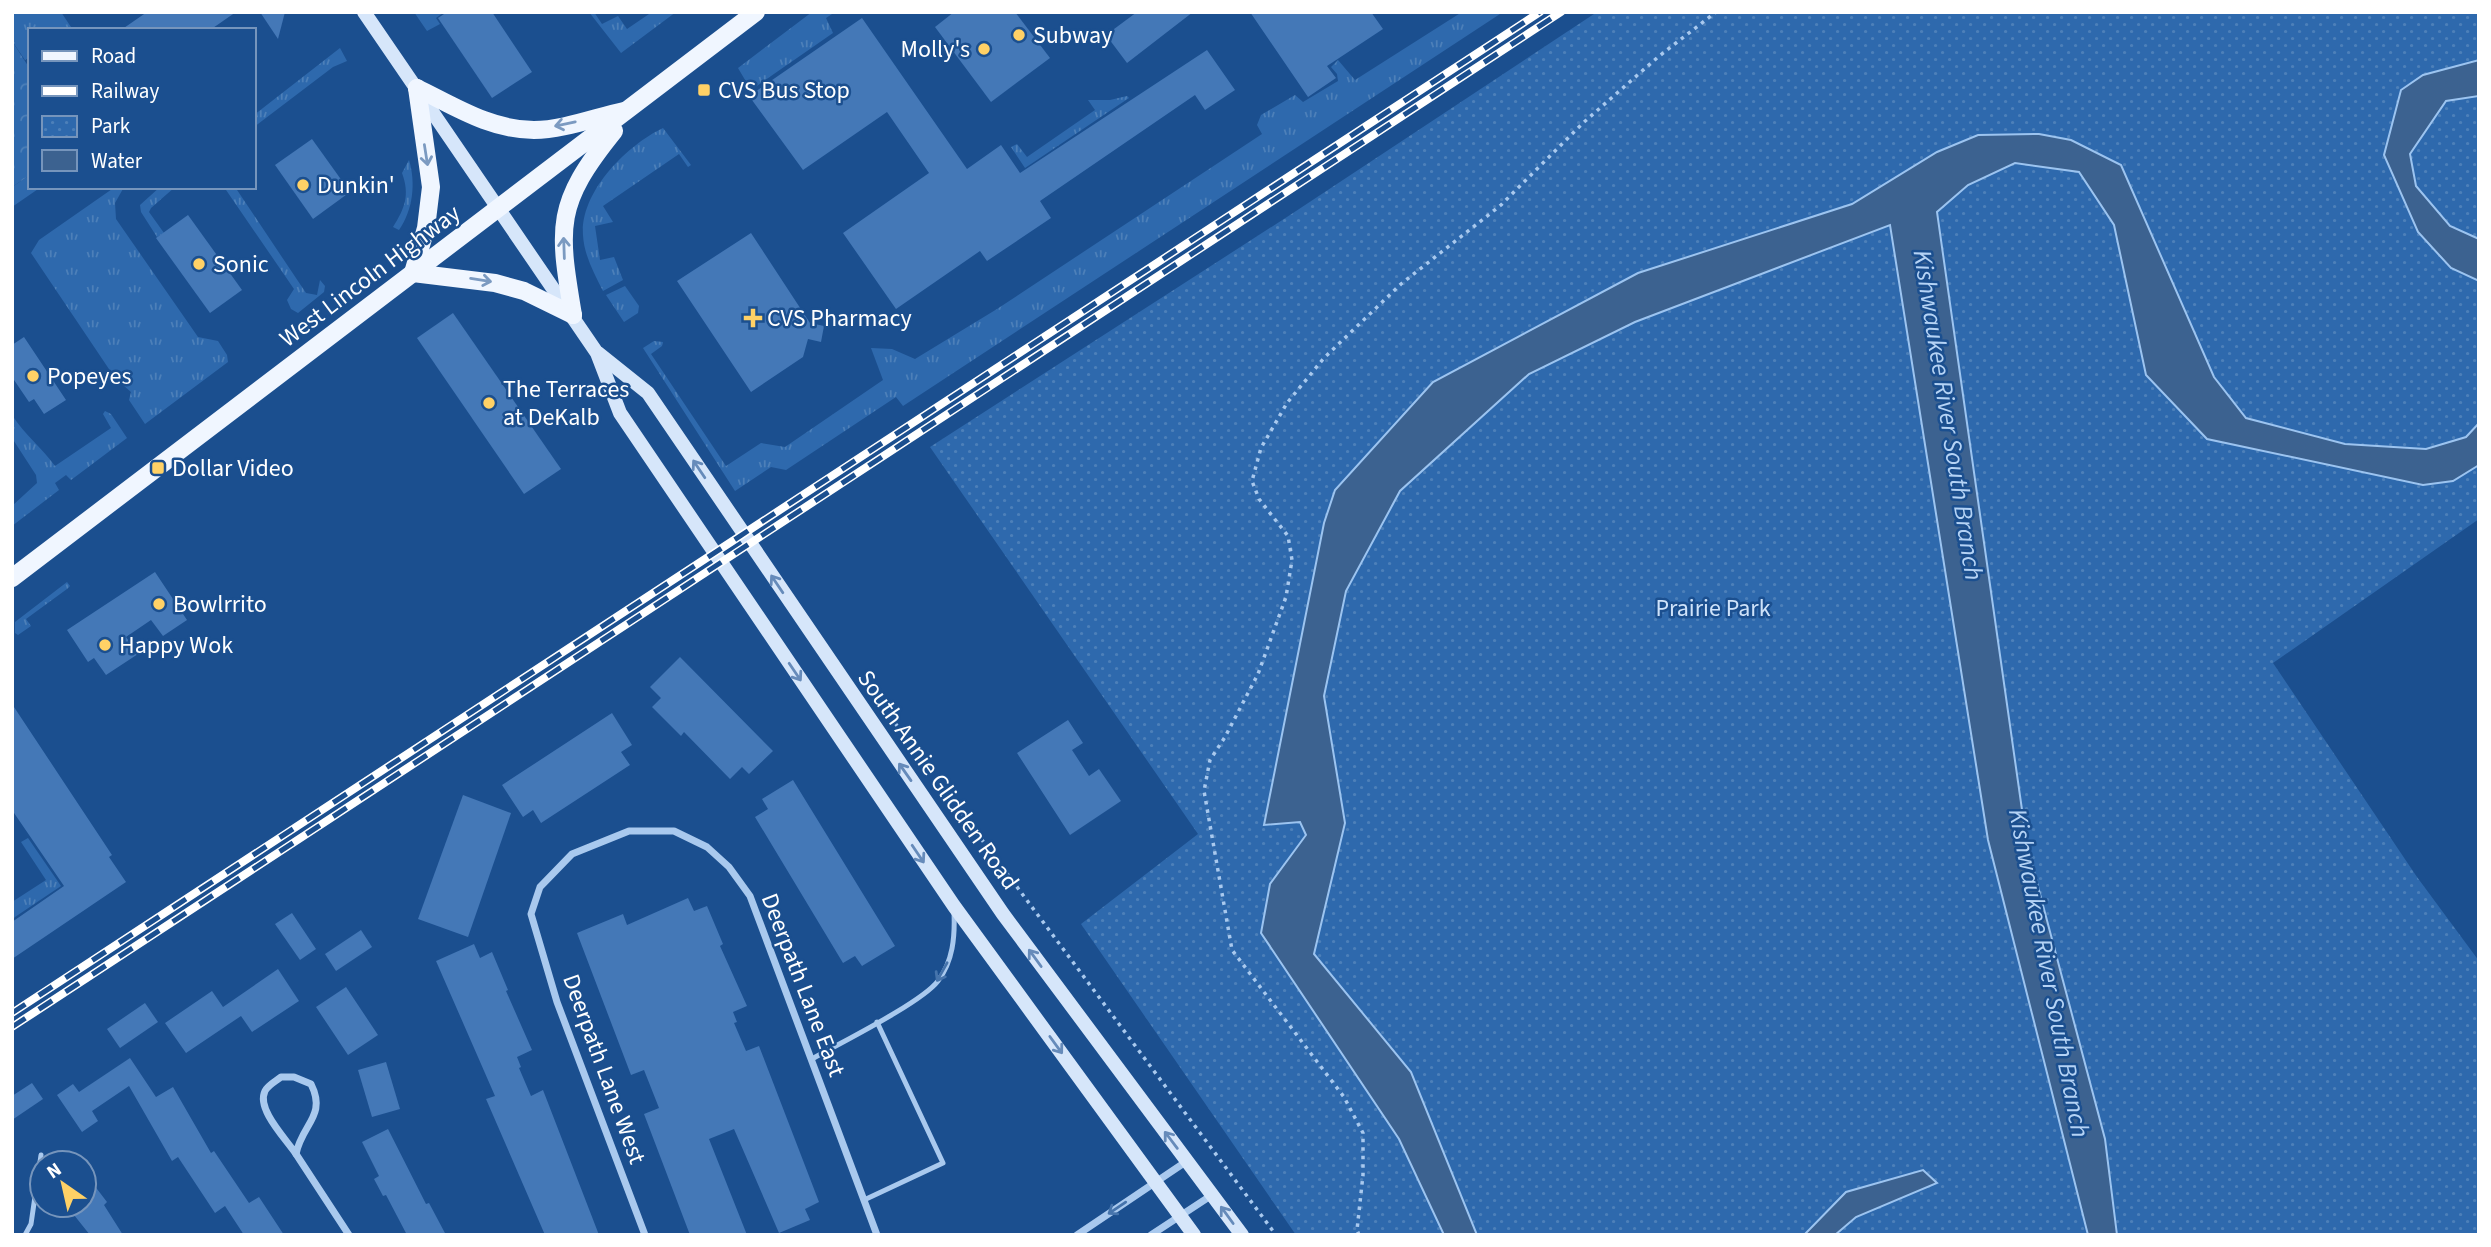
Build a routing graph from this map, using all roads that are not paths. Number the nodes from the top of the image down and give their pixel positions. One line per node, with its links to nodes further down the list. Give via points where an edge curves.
1 (364, 12): 3 (main road, South Annie Glidden Road)
2 (756, 12): 4 (main road, West Lincoln Highway)
3 (417, 88): 4 (main road, one-way to 3, via 537,130 509,128); 5 (main road, South Annie Glidden Road); 6 (main road, one-way to 6, via 431,187 426,228)
4 (631, 109): 5 (main road, West Lincoln Highway); 7 (main road, one-way to 4, via 562,248 566,207 591,159)
5 (500, 208): 6 (main road, West Lincoln Highway); 7 (main road, South Annie Glidden Road)
6 (413, 273): 7 (main road, one-way to 7, via 495,283 524,291); 9 (main road, West Lincoln Highway)
7 (573, 316): 8 (main road, South Annie Glidden Road)
8 (597, 353): 10 (main road, South Annie Glidden Road, one-way to 10, via 620,414); 15 (main road, South Annie Glidden Road, one-way to 8, via 1003,914 648,393)
9 (15, 571)
10 (954, 906): 12 (lane, one-way to 12, via 955,941 939,979 931,989); 16 (main road, South Annie Glidden Road, one-way to 16)
11 (531, 914): 13 (street, Deerpath Lane East, via 540,887 572,854 629,831 674,831 707,846 750,896); 23 (street, Deerpath Lane West, via 557,1002)
12 (877, 1022): 13 (lane); 18 (lane, via 943,1163)
13 (812, 1059): 18 (street, Deerpath Lane East)
14 (296, 1154): 14 (street, via 262,1099 265,1088 281,1077 294,1076 312,1084 318,1098 314,1119); 22 (street)
15 (1187, 1161): 16 (street); 17 (main road, South Annie Glidden Road)
16 (1156, 1181): 19 (main road, South Annie Glidden Road); 25 (street, one-way to 25)
17 (1213, 1195): 19 (street); 28 (main road, South Annie Glidden Road, one-way to 17)
18 (864, 1200): 24 (street, Deerpath Lane East)
19 (1180, 1215): 26 (street); 27 (main road, South Annie Glidden Road)
20 (32, 1219): 21 (lane)
21 (25, 1235)
22 (349, 1235)
23 (645, 1235)
24 (877, 1235)
25 (1077, 1235)
26 (1151, 1235)
27 (1195, 1235)
28 (1242, 1235)

